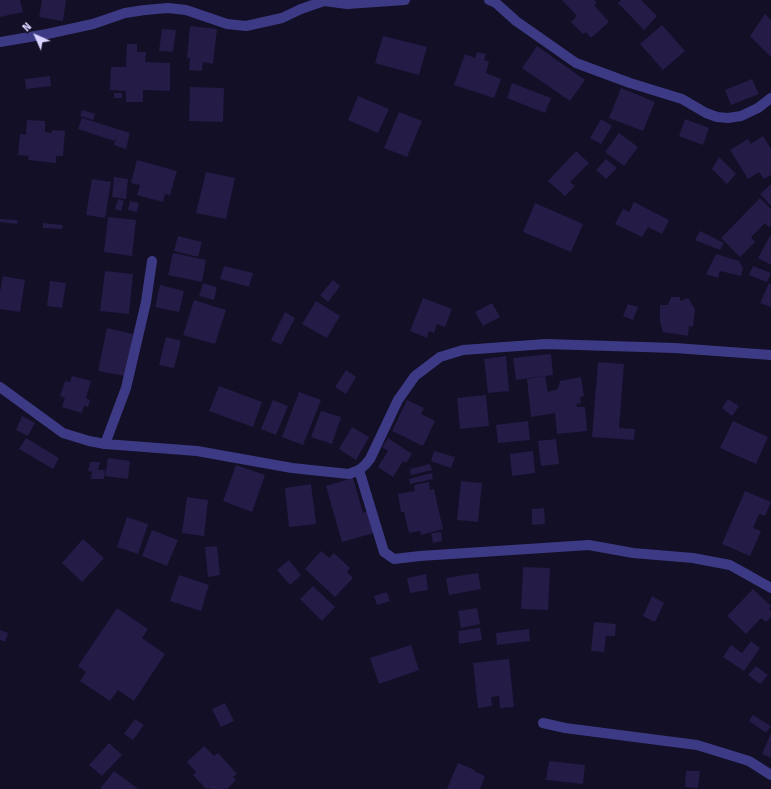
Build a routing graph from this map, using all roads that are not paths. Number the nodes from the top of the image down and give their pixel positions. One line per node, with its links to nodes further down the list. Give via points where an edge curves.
1 (405, 0): 3 (street, via 347,4 324,0 282,18 246,26 227,24 186,10 145,10 125,13 93,24)
2 (489, 0): 4 (street, via 576,63 682,100 717,117 741,116)
3 (0, 42)
4 (771, 98)
5 (152, 261): 8 (street, via 146,302 126,388)
6 (771, 355): 9 (street, via 675,348 546,344 464,350 440,357 415,376 398,400 370,460)
7 (0, 387): 8 (street, via 63,432)
8 (105, 444): 9 (street, via 197,451 292,468 349,474)
9 (359, 470): 10 (street, via 384,552 394,559 590,545 730,565)
10 (771, 588)
11 (543, 723): 12 (street, via 697,745 750,760)
12 (771, 775)

